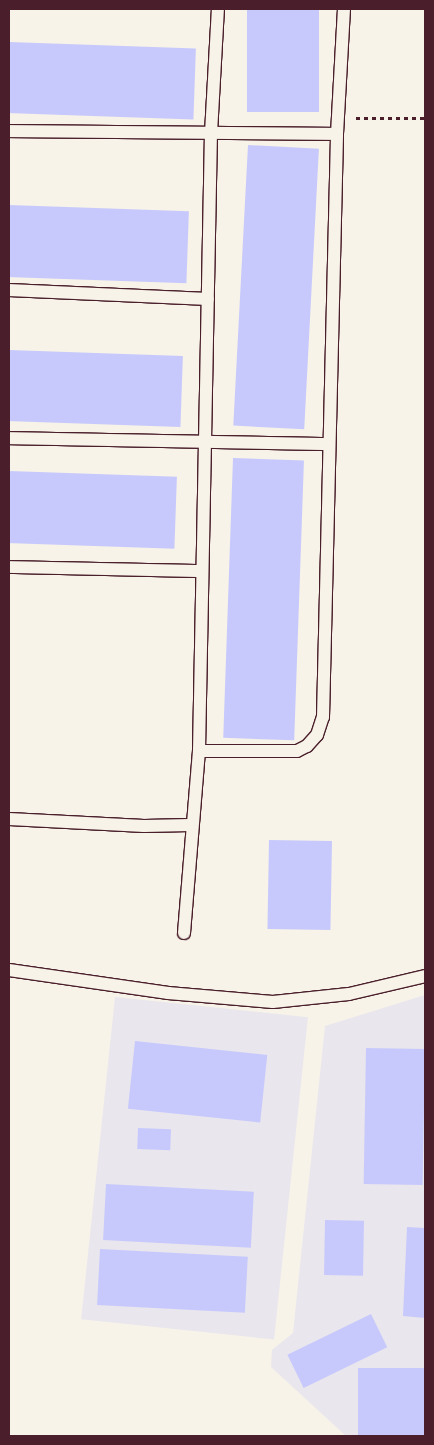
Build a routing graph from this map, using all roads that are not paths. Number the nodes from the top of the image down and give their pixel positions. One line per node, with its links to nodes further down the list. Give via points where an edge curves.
1 (218, 9): 4 (lane)
2 (344, 9): 5 (lane)
3 (9, 130): 4 (lane)
4 (211, 133): 5 (lane); 7 (lane)
5 (337, 134): 10 (lane)
6 (9, 290): 7 (lane)
7 (208, 299): 9 (lane)
8 (9, 438): 9 (lane)
9 (205, 443): 10 (lane); 12 (lane)
10 (329, 444): 13 (lane, via 322,717 317,735 298,751)
11 (9, 567): 12 (lane)
12 (202, 571): 13 (lane)
13 (199, 751): 15 (lane)
14 (9, 819): 15 (lane, via 144,826)
15 (190, 825): 16 (lane)
16 (184, 932)
17 (9, 970): 18 (lane, via 168,993 273,1002 349,994)
18 (425, 976)

